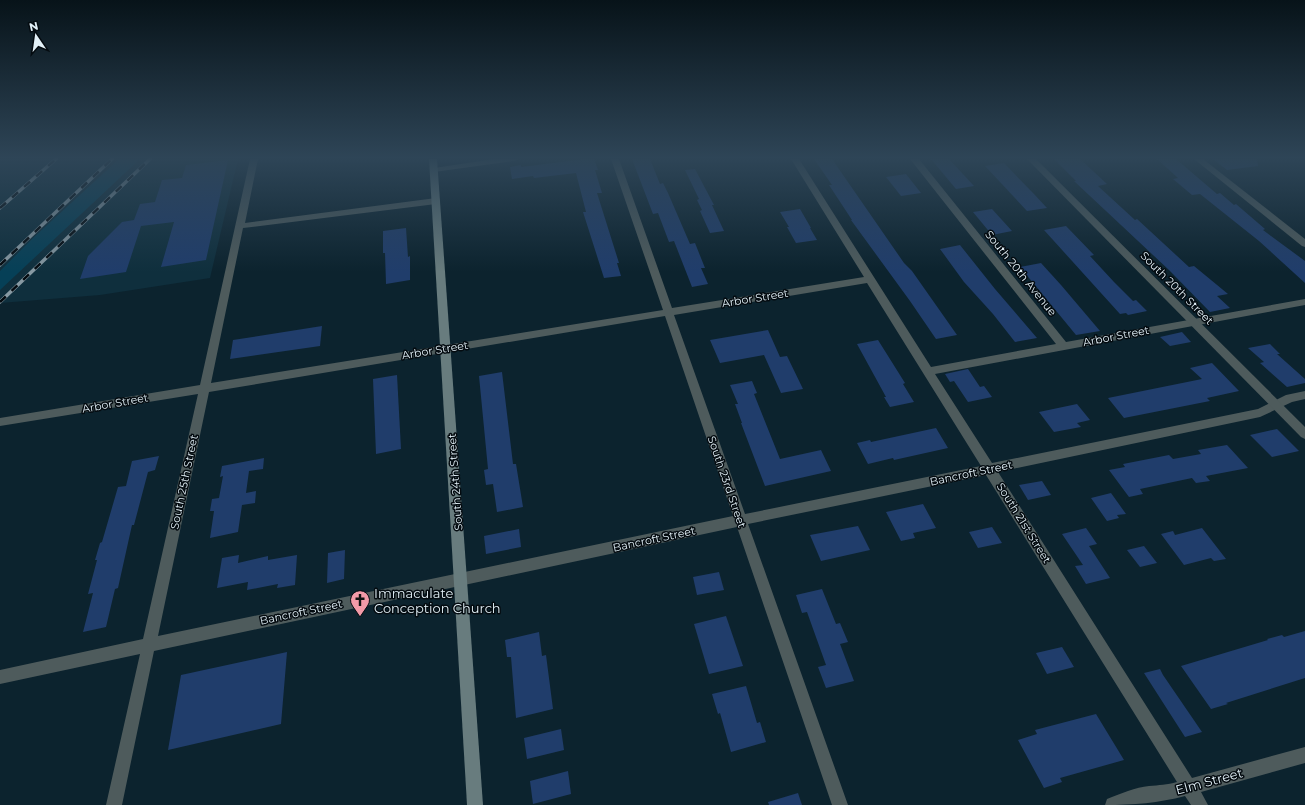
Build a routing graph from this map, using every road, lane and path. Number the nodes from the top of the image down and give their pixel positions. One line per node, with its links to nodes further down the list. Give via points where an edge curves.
1 (246, 197): 9 (street, South 25th Street)
2 (436, 197): 8 (main road, South 24th Street)
3 (628, 197): 13 (street, South 23rd Street)
4 (818, 197): 11 (street, South 21st Street)
5 (944, 197): 15 (street, South 20th Avenue)
6 (1069, 197): 14 (street, South 20th Street)
7 (1245, 197): 10 (street)
8 (436, 200): 9 (street); 16 (main road, South 24th Street)
9 (240, 226): 18 (street, South 25th Street)
10 (1305, 244)
11 (870, 280): 13 (street, Arbor Street); 17 (street, South 21st Street)
12 (1305, 302): 14 (street, Arbor Street)
13 (668, 312): 16 (street, Arbor Street); 24 (street, South 23rd Street)
14 (1194, 322): 15 (street, Arbor Street); 20 (street, South 20th Street)
15 (1064, 346): 17 (street, Arbor Street)
16 (446, 348): 18 (street, Arbor Street); 25 (main road, South 24th Street)
17 (928, 371): 23 (street, South 21st Street)
18 (204, 388): 21 (street, Arbor Street); 26 (street, South 25th Street)
19 (1305, 395): 20 (street, Bancroft Street, via 1290,398)
20 (1277, 405): 22 (street, South 20th Street); 23 (street, Bancroft Street, via 1260,413)
21 (0, 422)
22 (1305, 434)
23 (990, 468): 24 (street, Bancroft Street); 29 (street, South 21st Street)
24 (741, 521): 25 (street, Bancroft Street); 32 (street, South 23rd Street)
25 (461, 578): 26 (street, Bancroft Street); 31 (main road, South 24th Street)
26 (150, 645): 27 (street, Bancroft Street); 30 (street, South 25th Street)
27 (0, 677)
28 (1305, 755): 29 (street, Elm Street)
29 (1189, 787): 33 (street, Elm Street, via 1163,794 1148,794); 34 (street, South 21st Street)
30 (114, 805)
31 (475, 805)
32 (840, 805)
33 (1113, 805)
34 (1200, 805)

